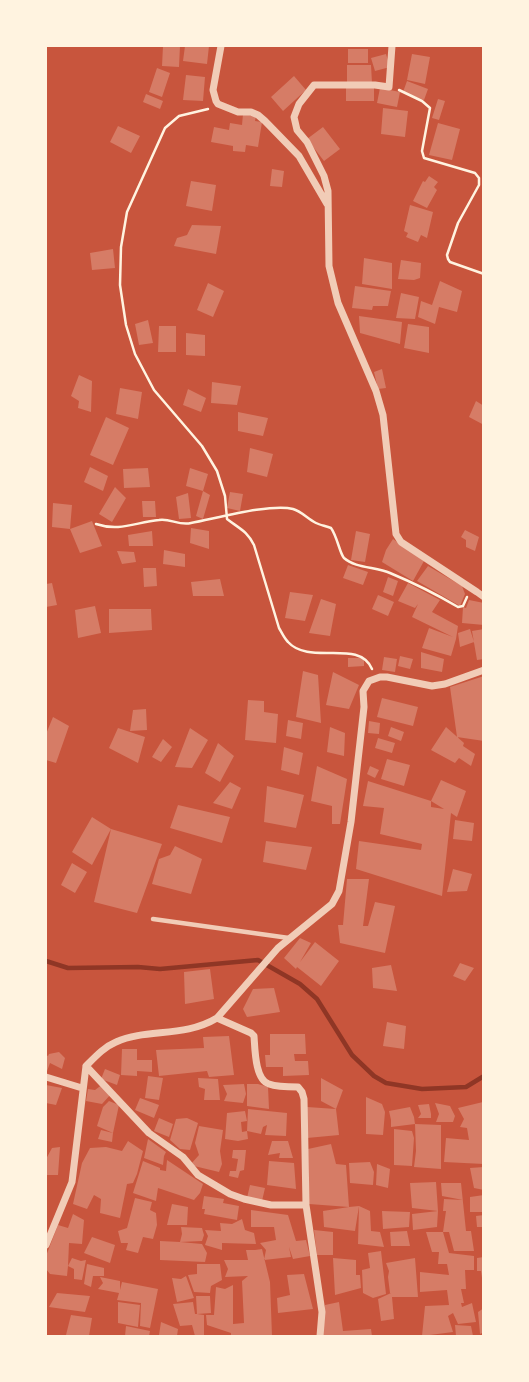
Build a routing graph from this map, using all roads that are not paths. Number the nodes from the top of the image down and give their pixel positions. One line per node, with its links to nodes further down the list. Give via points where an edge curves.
1 (221, 46): 3 (street, via 215,101 265,121 299,156)
2 (392, 46): 3 (street, via 389,87 314,85 295,111 297,130 324,176)
3 (328, 206): 4 (street, via 329,265 338,303 383,415 396,534 419,555)
4 (484, 597)
5 (484, 670): 7 (street, via 432,686 387,677 369,681 363,691 340,891 332,904)
6 (153, 919): 7 (lane)
7 (289, 938): 8 (street)
8 (217, 1018): 9 (street, via 204,1026 116,1041); 12 (street, via 254,1036 258,1069 265,1083 298,1087 302,1092)
9 (86, 1066): 11 (street); 12 (street, via 149,1133 183,1157 198,1175 244,1199)
10 (46, 1077): 11 (street)
11 (82, 1088): 13 (street, via 72,1182)
12 (306, 1205): 14 (street, via 322,1312)
13 (46, 1245)
14 (320, 1336)

